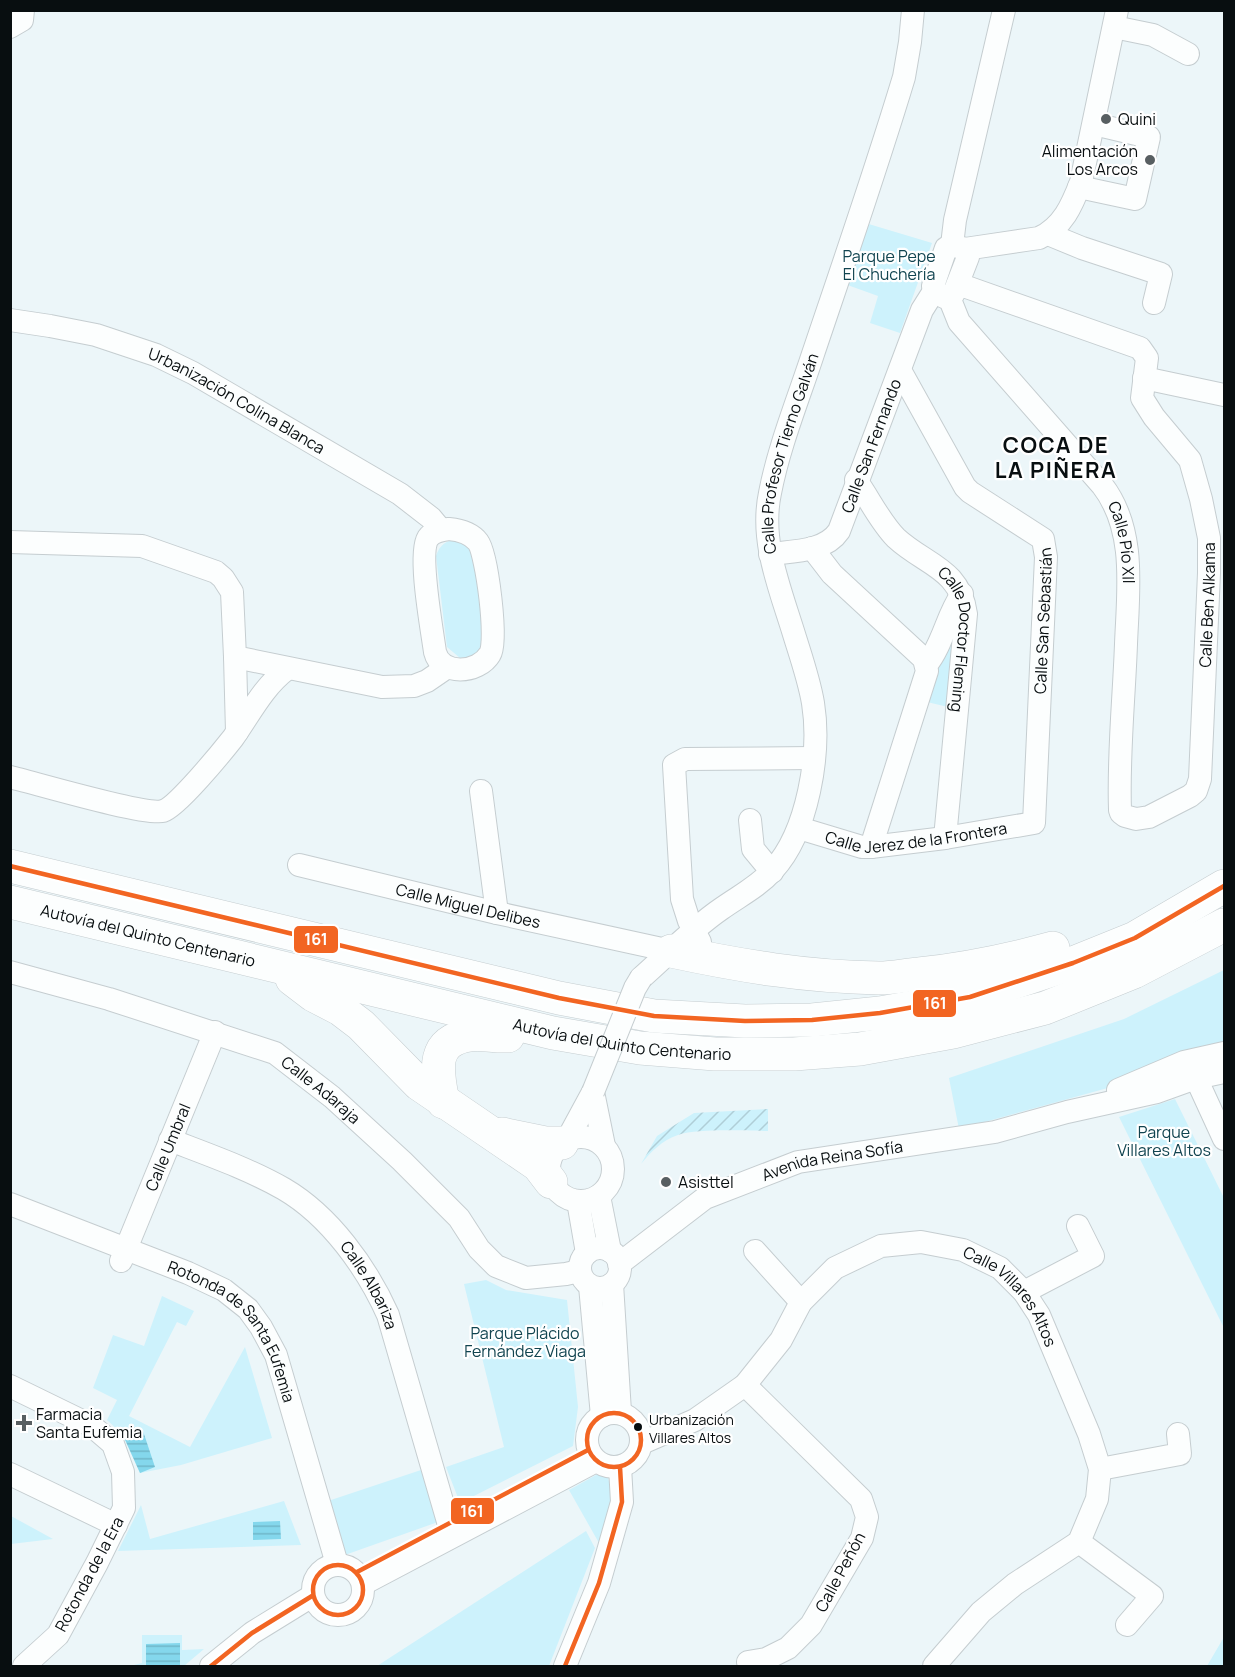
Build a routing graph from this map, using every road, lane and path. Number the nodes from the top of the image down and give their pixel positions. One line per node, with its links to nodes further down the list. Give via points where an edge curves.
1 (23, 10): 5 (street, via 21,20)
2 (913, 10): 21 (street, Calle Profesor Tierno Galván, via 901,86 770,494)
3 (1004, 10): 10 (street, via 955,220)
4 (1116, 19): 6 (street); 7 (street)
5 (10, 27)
6 (1188, 54)
7 (1094, 124): 8 (street); 8 (street, via 1149,137 1135,199)
8 (1079, 187): 9 (street, via 1062,221)
9 (1048, 234): 10 (street, via 1028,241); 12 (street, via 1161,274)
10 (959, 247): 11 (street, Calle San Fernando, via 968,257)
11 (947, 291): 14 (street, Calle San Fernando, via 922,310); 15 (street, Calle Ben Alkama, via 1137,346 1147,358); 30 (street, Calle Pío XII, via 959,322 1102,485 1120,515 1129,572 1121,813 1136,819 1149,817 1190,796)
12 (1154, 303)
13 (10, 320): 18 (street, Urbanización Colina Blanca, via 96,336 171,361 400,494)
14 (900, 370): 17 (street, Calle San Fernando); 33 (street, Calle San Sebastián, via 967,490 1045,543)
15 (1144, 378): 16 (street); 30 (street, Calle Ben Alkama, via 1141,393 1145,405 1190,460 1209,538)
16 (1224, 395)
17 (856, 480): 20 (street, Calle San Fernando, via 839,531 827,543); 22 (street, Calle Doctor Fleming, via 892,534 949,576)
18 (441, 530): 25 (street, via 429,537 423,556 435,652); 25 (street, via 458,529 478,543 485,559 493,634 491,653 480,664)
19 (10, 542): 23 (street, via 142,546 216,572 232,592)
20 (812, 548): 21 (street, Calle San Fernando); 24 (street, via 827,569)
21 (770, 554): 28 (street, Calle Profesor Tierno Galván, via 813,700)
22 (962, 594): 24 (street); 35 (street, Calle Doctor Fleming, via 966,614)
23 (235, 657): 26 (street); 27 (street)
24 (927, 664): 36 (street, via 918,704)
25 (446, 668): 26 (street, via 427,681 398,688)
26 (287, 669): 27 (street, via 275,678)
27 (237, 732): 29 (street, via 175,804 163,811 140,809)
28 (813, 758): 34 (street, Calle Profesor Tierno Galván); 45 (street, via 685,759 674,765)
29 (10, 777)
30 (1200, 778)
31 (481, 791): 42 (street)
32 (750, 820): 39 (street, via 753,849)
33 (1034, 823): 35 (street, Calle Jerez de la Frontera)
34 (798, 828): 36 (street, Calle Jerez de la Frontera); 39 (street, Calle Profesor Tierno Galván)
35 (945, 838): 36 (street, Calle Jerez de la Frontera)
36 (871, 847)
37 (300, 865): 42 (street, Calle Miguel Delibes)
38 (10, 866): 43 (highway, Autovía del Quinto Centenario, via 559,998 654,1016 745,1021 880,1013 970,997 1073,963)
39 (772, 872): 45 (street, Calle Profesor Tierno Galván)
40 (1224, 886): 43 (highway, Autovía del Quinto Centenario)
41 (10, 902): 47 (highway, Autovía del Quinto Centenario)
42 (497, 913): 46 (street, Calle Miguel Delibes)
43 (1166, 921): 45 (highway, via 1013,959 881,978 749,968 708,959)
44 (1224, 925): 51 (highway, Autovía del Quinto Centenario, via 1134,972 1045,1008 953,1032 860,1049 715,1054 640,1048)
45 (682, 940): 46 (street, Calle Miguel Delibes); 49 (street, Calle Profesor Tierno Galván)
46 (637, 944): 49 (street, via 646,955)
47 (276, 967): 51 (highway, Autovía del Quinto Centenario); 56 (highway, via 361,1025)
48 (10, 972): 50 (street, Calle Adaraja)
49 (641, 978): 55 (street, bridge)
50 (215, 1032): 59 (street, Calle Umbral); 69 (street, Calle Adaraja, via 275,1053 332,1097 459,1218 479,1249 496,1266 526,1278)
51 (553, 1033): 56 (highway, via 471,1034 451,1040 439,1054)
52 (1224, 1053): 53 (street, Avenida Reina Sofía)
53 (1190, 1070): 54 (street, Avenida Reina Sofía); 58 (street); 69 (street, Avenida Reina Sofía, via 1157,1092 995,1132 798,1162 705,1197)
54 (1224, 1072)
55 (593, 1092): 60 (street); 61 (street)
56 (442, 1102): 57 (highway)
57 (490, 1131): 60 (highway, via 545,1143); 62 (highway, via 538,1165)
58 (1224, 1139)
59 (170, 1140): 68 (street, Calle Umbral); 82 (street, Calle Albariza, via 286,1190 347,1246 375,1286 388,1315)
60 (564, 1141): 61 (street, via 586,1137); 62 (street, via 549,1160)
61 (604, 1146): 63 (street, via 613,1172 610,1183)
62 (551, 1182): 63 (street, via 571,1200)
63 (589, 1198): 69 (street)
64 (10, 1204): 68 (street, Rotonda de Santa Eufemia)
65 (10, 1218): 68 (street, Rotonda de Santa Eufemia)
66 (1078, 1226): 70 (street, via 1093,1256)
67 (755, 1251): 71 (street)
68 (123, 1255): 84 (street, Rotonda de Santa Eufemia, via 188,1273 224,1290 248,1309 261,1327 276,1355)
69 (600, 1268): 74 (street)
70 (1024, 1293): 71 (street, Calle Villares Altos, via 1000,1268 963,1250 921,1242 881,1246 835,1268); 79 (street, Calle Villares Altos, via 1039,1315)
71 (801, 1302): 73 (street, Calle Villares Altos, via 781,1340)
72 (10, 1386): 81 (street, Rotonda de la Era, via 92,1426 113,1444 123,1472 124,1508)
73 (745, 1386): 76 (street, Calle Villares Altos, via 694,1420); 87 (street, Calle Peñón, via 861,1499 867,1517 862,1538 811,1625 788,1648 766,1659)
74 (611, 1414): 76 (street, via 633,1420); 77 (street, via 592,1424 587,1435)
75 (1178, 1434): 79 (street, via 1180,1454)
76 (642, 1443): 78 (street, via 637,1456)
77 (592, 1456): 78 (street, via 611,1468); 82 (street); 84 (street)
78 (620, 1467): 91 (street, via 621,1502 599,1583)
79 (1100, 1469): 83 (street, Calle Villares Altos, via 1097,1499)
80 (10, 1474): 81 (street)
81 (116, 1525): 88 (street, Rotonda de la Era, via 58,1635)
82 (448, 1525): 84 (street)
83 (1079, 1542): 86 (street, via 1152,1596); 92 (street, via 1015,1584 981,1612)
84 (345, 1572): 85 (street, via 318,1573 312,1590); 85 (street, via 364,1590 359,1605 335,1616)
85 (317, 1604): 89 (street, via 252,1633); 90 (street, via 308,1617)
86 (1127, 1625)
87 (748, 1662)
88 (24, 1666)
89 (211, 1666)
90 (235, 1666)
91 (565, 1666)
92 (934, 1666)

